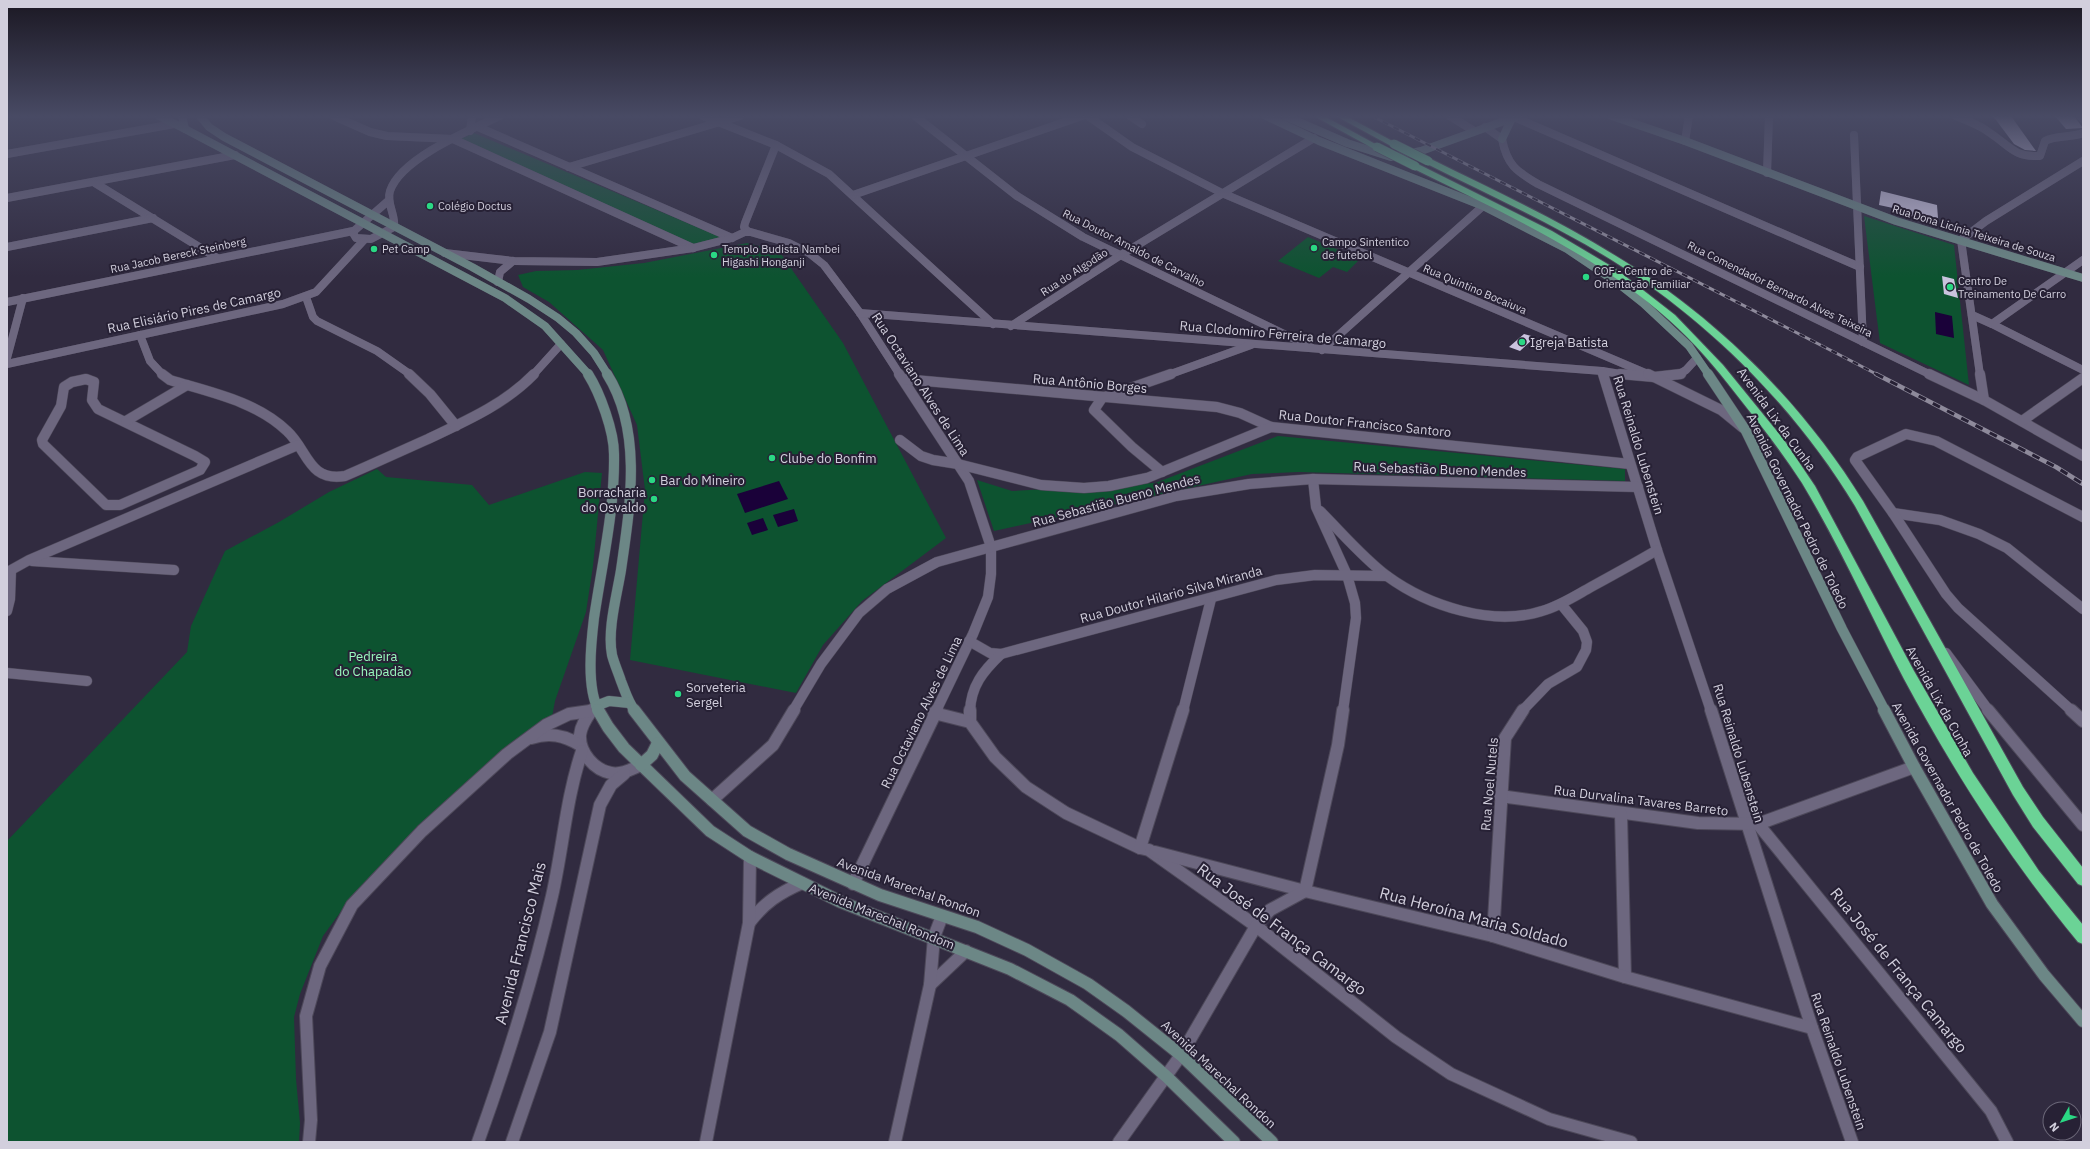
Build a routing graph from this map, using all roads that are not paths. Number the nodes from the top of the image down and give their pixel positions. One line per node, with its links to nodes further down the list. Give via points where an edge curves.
1 (162, 170): 23 (street)
2 (260, 170): 33 (main road, Avenida Marechal Rondom)
3 (285, 170): 30 (main road, Avenida Marechal Rondon)
4 (408, 170): 27 (street, via 392,186)
5 (521, 170): 42 (street)
6 (575, 170): 37 (street)
7 (766, 170): 35 (street, via 745,223)
8 (821, 170): 25 (street)
9 (926, 170): 25 (street)
10 (984, 170): 45 (street, Rua Doutor Arnaldo de Carvalho, via 1043,213 1083,237)
11 (1176, 170): 24 (street, Rua Quintino Bocaiuva)
12 (1261, 170): 24 (street, Rua do Algodão)
13 (1393, 170): 28 (main road, Avenida Governador Pedro de Toledo)
14 (1422, 170): 38 (highway, Avenida Lix da Cunha, bridge)
15 (1445, 170): 105 (highway, Avenida Lix da Cunha, bridge, via 1611,256 1665,294 1719,338 1783,401 1831,460 1872,526)
16 (1518, 170): 64 (street, Rua Comendador Bernardo Alves Teixeira, via 1538,184)
17 (1636, 170): 49 (street)
18 (1758, 170): 22 (main road, Rua Dona Licínia Teixeira de Souza)
19 (1767, 170): 22 (street)
20 (1856, 170): 29 (street)
21 (2069, 170): 40 (street, via 1986,221)
22 (1767, 173): 29 (main road, Rua Dona Licínia Teixeira de Souza)
23 (95, 183): 26 (street); 31 (street)
24 (1222, 193): 45 (street, Rua do Algodão); 50 (street, Rua Quintino Bocaiuva)
25 (853, 195): 60 (street)
26 (7, 198)
27 (388, 201): 30 (street); 34 (street, via 395,221)
28 (1483, 206): 32 (main road, Avenida Governador Pedro de Toledo); 50 (street)
29 (1858, 207): 40 (main road, Rua Dona Licínia Teixeira de Souza); 49 (street)
30 (372, 216): 33 (street); 34 (main road, Avenida Marechal Rondon)
31 (154, 218): 41 (street); 46 (street)
32 (1521, 223): 38 (highway); 57 (main road, Avenida Governador Pedro de Toledo, via 1590,264)
33 (358, 226): 36 (main road, Avenida Marechal Rondom); 39 (street, via 356,238); 46 (street, Rua Jacob Bereck Steinberg)
34 (394, 227): 36 (street); 44 (main road, Avenida Marechal Rondon)
35 (747, 231): 37 (street); 58 (street, Rua Octaviano Alves de Lima, via 789,243 809,253 824,265)
36 (384, 234): 39 (street); 65 (main road, Avenida Marechal Rondom, via 526,311 545,326)
37 (732, 238): 42 (street)
38 (1560, 239): 43 (highway, Avenida Lix da Cunha)
39 (364, 240): 54 (street, Rua Elisiário Pires de Camargo, via 321,287)
40 (1961, 240): 51 (main road, Rua Dona Licínia Teixeira de Souza); 59 (street)
41 (7, 248)
42 (693, 248): 48 (street, via 597,262)
43 (1577, 248): 57 (highway); 136 (highway, Avenida Lix da Cunha, via 1632,284 1673,318 1718,362 1784,448 1811,489 1964,773 2036,880)
44 (445, 253): 48 (street); 53 (main road, Avenida Marechal Rondon)
45 (1121, 255): 62 (street, Rua do Algodão); 67 (street, Rua Doutor Arnaldo de Carvalho)
46 (217, 258): 55 (street, Rua Jacob Bereck Steinberg)
47 (2083, 260): 51 (street)
48 (513, 261): 53 (street, via 499,270)
49 (1860, 267): 64 (street)
50 (1409, 273): 67 (street); 73 (street, Rua Quintino Bocaiuva)
51 (2064, 273): 52 (main road, Rua Dona Licínia Teixeira de Souza); 61 (street)
52 (2083, 278)
53 (498, 282): 110 (main road, Avenida Marechal Rondon, via 528,298 576,333 594,353 612,380 622,404 628,432 630,469 628,519 612,628 612,654)
54 (306, 297): 63 (street, Rua Elisiário Pires de Camargo); 81 (street, via 316,322 397,364 425,389)
55 (23, 298): 56 (street, Rua Jacob Bereck Steinberg); 68 (street)
56 (7, 302)
57 (1644, 302): 69 (main road, Avenida Governador Pedro de Toledo, via 1690,347)
58 (860, 314): 60 (street, Rua Clodomiro Ferreira de Camargo); 75 (street, Rua Octaviano Alves de Lima)
59 (1972, 315): 61 (street); 78 (street)
60 (993, 324): 62 (street, Rua Clodomiro Ferreira de Camargo)
61 (1992, 324): 71 (street)
62 (1011, 326): 66 (street, Rua Clodomiro Ferreira de Camargo)
63 (140, 335): 70 (street, Rua Elisiário Pires de Camargo); 76 (street, via 148,360 154,368 170,380)
64 (1863, 342): 78 (street, Rua Comendador Bernardo Alves Teixeira)
65 (561, 344): 81 (street, via 522,386 498,404); 111 (main road, Avenida Marechal Rondom, via 586,370 597,388 607,418 614,453 610,509 590,647)
66 (1255, 344): 67 (street, Rua Clodomiro Ferreira de Camargo); 77 (street)
67 (1319, 350): 72 (street, Rua Clodomiro Ferreira de Camargo)
68 (7, 358)
69 (1697, 358): 73 (street, Rua Clodomiro Ferreira de Camargo, via 1676,376); 83 (main road, Avenida Governador Pedro de Toledo, via 1731,404)
70 (7, 364)
71 (2083, 370)
72 (1602, 371): 73 (street, Rua Clodomiro Ferreira de Camargo); 88 (street, Rua Reinaldo Lubenstein)
73 (1656, 377): 83 (street, Rua Quintino Bocaiuva, via 1721,410)
74 (2083, 378): 80 (street)
75 (903, 379): 77 (street, Rua Antônio Borges); 87 (street, Rua Octaviano Alves de Lima)
76 (187, 385): 79 (street); 85 (street, via 243,403 288,431)
77 (1102, 398): 82 (street, Rua Antônio Borges, via 1217,407); 89 (street, via 1094,410)
78 (1984, 400): 80 (street, Rua Comendador Bernardo Alves Teixeira)
79 (126, 421): 79 (street, via 205,462 203,466 191,475 140,498 120,505 106,505 43,444 43,436 61,406 62,390 78,380 94,382 92,398 98,409)
80 (2022, 421): 86 (street, Rua Comendador Bernardo Alves Teixeira)
81 (456, 426): 85 (street, via 345,476 333,478 323,475 309,462)
82 (1271, 426): 88 (street, Rua Doutor Francisco Santoro); 89 (street, Rua Doutor Francisco Santoro)
83 (1746, 431): 119 (main road, Avenida Governador Pedro de Toledo, via 1842,629)
84 (900, 440): 87 (street, Rua Doutor Francisco Santoro, via 921,456)
85 (298, 445): 97 (street)
86 (2083, 456)
87 (958, 464): 89 (street, Rua Doutor Francisco Santoro, via 1041,485 1084,488 1109,486); 95 (street, Rua Octaviano Alves de Lima, via 969,481)
88 (1630, 464): 91 (street, Rua Reinaldo Lubenstein)
89 (1162, 472)
90 (1313, 479): 91 (street, Rua Sebastião Bueno Mendes); 92 (street); 95 (street, Rua Sebastião Bueno Mendes, via 1249,484 1176,496)
91 (1638, 487): 96 (street, Rua Reinaldo Lubenstein)
92 (1316, 507): 99 (street); 100 (street)
93 (1893, 513): 94 (street, via 1855,460 1906,434 1936,440); 103 (street, via 1940,520 2007,548); 113 (street, via 1958,608)
94 (2083, 518)
95 (991, 547): 106 (street, Rua Octaviano Alves de Lima, via 992,574 988,596); 122 (street, Rua Sebastião Bueno Mendes, via 937,562 913,573 887,589 859,613 821,664 773,744)
96 (1657, 550): 102 (street); 124 (street, Rua Reinaldo Lubenstein)
97 (29, 560): 98 (street); 104 (street, via 11,570 9,576 12,600)
98 (174, 570)
99 (1347, 575): 100 (street, Rua Doutor Hilario Silva Miranda); 101 (street, Rua Doutor Hilario Silva Miranda, via 1315,575 1276,580); 131 (street, via 1355,603 1356,618 1338,745)
100 (1387, 576): 102 (street, via 1404,587 1436,601 1488,615 1536,614)
101 (1211, 599): 107 (street, Rua Doutor Hilario Silva Miranda); 126 (street, via 1182,715)
102 (1561, 604): 121 (street, Rua Noel Nutels, via 1583,631 1587,642 1586,650 1577,667 1548,684 1518,715 1505,738)
103 (2083, 608)
104 (7, 611)
105 (1926, 625): 125 (street, via 1982,703); 128 (highway, Avenida Lix da Cunha, via 2018,791 2038,822)
106 (969, 641): 107 (street, via 986,651); 112 (street, Rua Octaviano Alves de Lima)
107 (1001, 654): 114 (street, via 980,675 973,688 969,704)
108 (7, 673): 109 (street)
109 (87, 681)
110 (629, 703): 111 (main road, via 609,701); 116 (main road, Avenida Marechal Rondon)
111 (593, 709): 115 (street, via 569,714); 117 (street, Avenida Francisco Mais, via 583,723); 118 (main road, Avenida Marechal Rondom)
112 (934, 713): 114 (street); 130 (street, Rua Octaviano Alves de Lima)
113 (2083, 721)
114 (970, 722): 126 (street, Rua José de França Camargo, via 1002,765 1026,787 1056,806)
115 (522, 742): 117 (street, via 549,734 562,735); 145 (street, via 422,832 352,905 312,990 306,1016 311,1120)
116 (658, 743): 118 (main road, via 652,755); 122 (main road, Avenida Marechal Rondon, via 686,776)
117 (581, 748): 120 (street, via 590,762 599,768 611,774); 146 (street, Avenida Francisco Mais, via 553,894 516,1028)
118 (641, 765): 120 (street); 127 (main road, Avenida Marechal Rondom, via 710,831)
119 (1914, 767): 124 (street, Rua Durvalina Tavares Barreto); 141 (main road, Avenida Governador Pedro de Toledo, via 1992,904 2044,975)
120 (624, 774): 147 (street, via 611,785 600,805 550,1032)
121 (1500, 796): 123 (street, Rua Durvalina Tavares Barreto); 135 (street, Rua Noel Nutels)
122 (712, 800): 130 (main road, Avenida Marechal Rondon, via 747,831 788,854)
123 (1621, 814): 124 (street, Rua Durvalina Tavares Barreto, via 1698,823); 139 (street)
124 (1752, 825): 142 (street, Rua Reinaldo Lubenstein); 155 (street, Rua José de França Camargo, via 1991,1111)
125 (2083, 826)
126 (1144, 849): 131 (street, Rua Heroína Maria Soldado); 134 (street, Rua José de França Camargo)
127 (750, 857): 129 (main road, Avenida Marechal Rondom); 133 (street)
128 (2083, 879)
129 (802, 883): 133 (street, via 762,904); 137 (main road, Avenida Marechal Rondom, via 840,902)
130 (853, 884): 132 (main road, Avenida Marechal Rondon)
131 (1305, 891): 134 (street, via 1270,910); 135 (street, Rua Heroína Maria Soldado)
132 (942, 916): 137 (street); 143 (main road, Avenida Marechal Rondon, via 977,927 1052,963 1126,1011)
133 (749, 923): 148 (street)
134 (1256, 926): 143 (street); 153 (street, Rua José de França Camargo, via 1396,1037 1451,1074 1550,1118)
135 (1493, 936): 139 (street, Rua Heroína Maria Soldado)
136 (2083, 937)
137 (934, 938): 138 (main road, Avenida Marechal Rondom); 140 (street)
138 (966, 951): 140 (street); 144 (main road, Avenida Marechal Rondom, via 1010,969 1070,1000 1119,1035)
139 (1625, 977): 142 (street, Rua Heroína Maria Soldado)
140 (930, 985): 149 (street)
141 (2083, 1021)
142 (1812, 1028): 154 (street, Rua Reinaldo Lubenstein)
143 (1181, 1055): 144 (street); 152 (main road, Avenida Marechal Rondon)
144 (1166, 1077): 150 (street); 151 (main road, Avenida Marechal Rondom)
145 (309, 1142)
146 (478, 1142)
147 (512, 1142)
148 (706, 1142)
149 (895, 1142)
150 (1120, 1142)
151 (1234, 1142)
152 (1272, 1142)
153 (1631, 1142)
154 (1852, 1142)
155 (2007, 1142)

